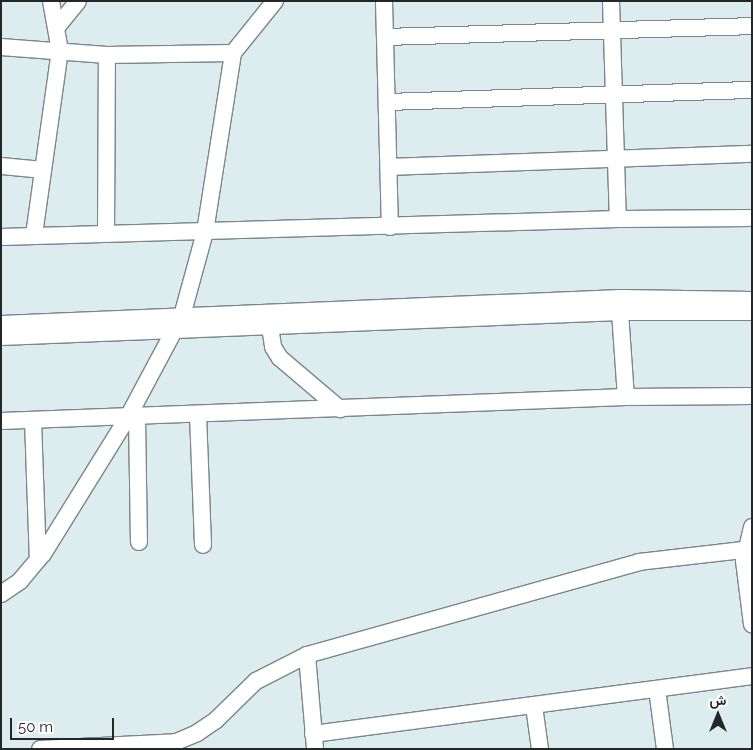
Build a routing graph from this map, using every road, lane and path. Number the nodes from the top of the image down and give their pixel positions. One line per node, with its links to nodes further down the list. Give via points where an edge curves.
1 (50, 1): 7 (street)
2 (78, 1): 7 (street)
3 (275, 1): 12 (street)
4 (384, 1): 9 (street)
5 (612, 1): 8 (street)
6 (752, 26): 8 (street)
7 (57, 27): 11 (street)
8 (613, 32): 9 (street); 15 (street)
9 (385, 37): 16 (street)
10 (1, 47): 11 (street)
11 (60, 51): 13 (street); 21 (street)
12 (233, 53): 13 (street); 25 (street)
13 (107, 55): 26 (street)
14 (752, 90): 15 (street)
15 (614, 93): 16 (street); 18 (street)
16 (387, 102): 20 (street)
17 (752, 154): 18 (street)
18 (615, 157): 20 (street); 23 (street)
19 (1, 166): 21 (street)
20 (389, 167): 24 (street)
21 (43, 170): 27 (street)
22 (752, 218): 23 (street)
23 (618, 219): 24 (street)
24 (390, 227): 25 (street)
25 (205, 232): 26 (street); 32 (street)
26 (106, 234): 27 (street)
27 (34, 235): 28 (street)
28 (1, 238)
29 (752, 300): 32 (street, via 620,298)
30 (620, 312): 31 (street); 34 (street); 38 (street)
31 (752, 312)
32 (182, 316): 33 (street); 35 (street)
33 (1, 324)
34 (270, 327): 35 (street); 39 (street, via 273,346 280,358)
35 (175, 331): 36 (street); 41 (street)
36 (1, 337)
37 (752, 396): 38 (street)
38 (626, 397): 39 (street)
39 (340, 409): 40 (street)
40 (198, 414): 41 (street); 46 (street)
41 (133, 417): 42 (street); 45 (street); 48 (street)
42 (33, 420): 43 (street); 48 (street)
43 (1, 421)
44 (752, 527): 47 (street)
45 (139, 542)
46 (204, 546)
47 (749, 549): 50 (street, via 744,572); 51 (street, via 639,562)
48 (38, 560): 49 (street, via 20,581)
49 (1, 594)
50 (752, 624)
51 (307, 655): 55 (street); 56 (street, via 256,681 216,720 198,733 176,742)
52 (752, 676): 53 (street)
53 (657, 689): 54 (street); 58 (street)
54 (534, 706): 55 (street); 57 (street)
55 (314, 741)
56 (40, 749)
57 (540, 749)
58 (665, 749)

